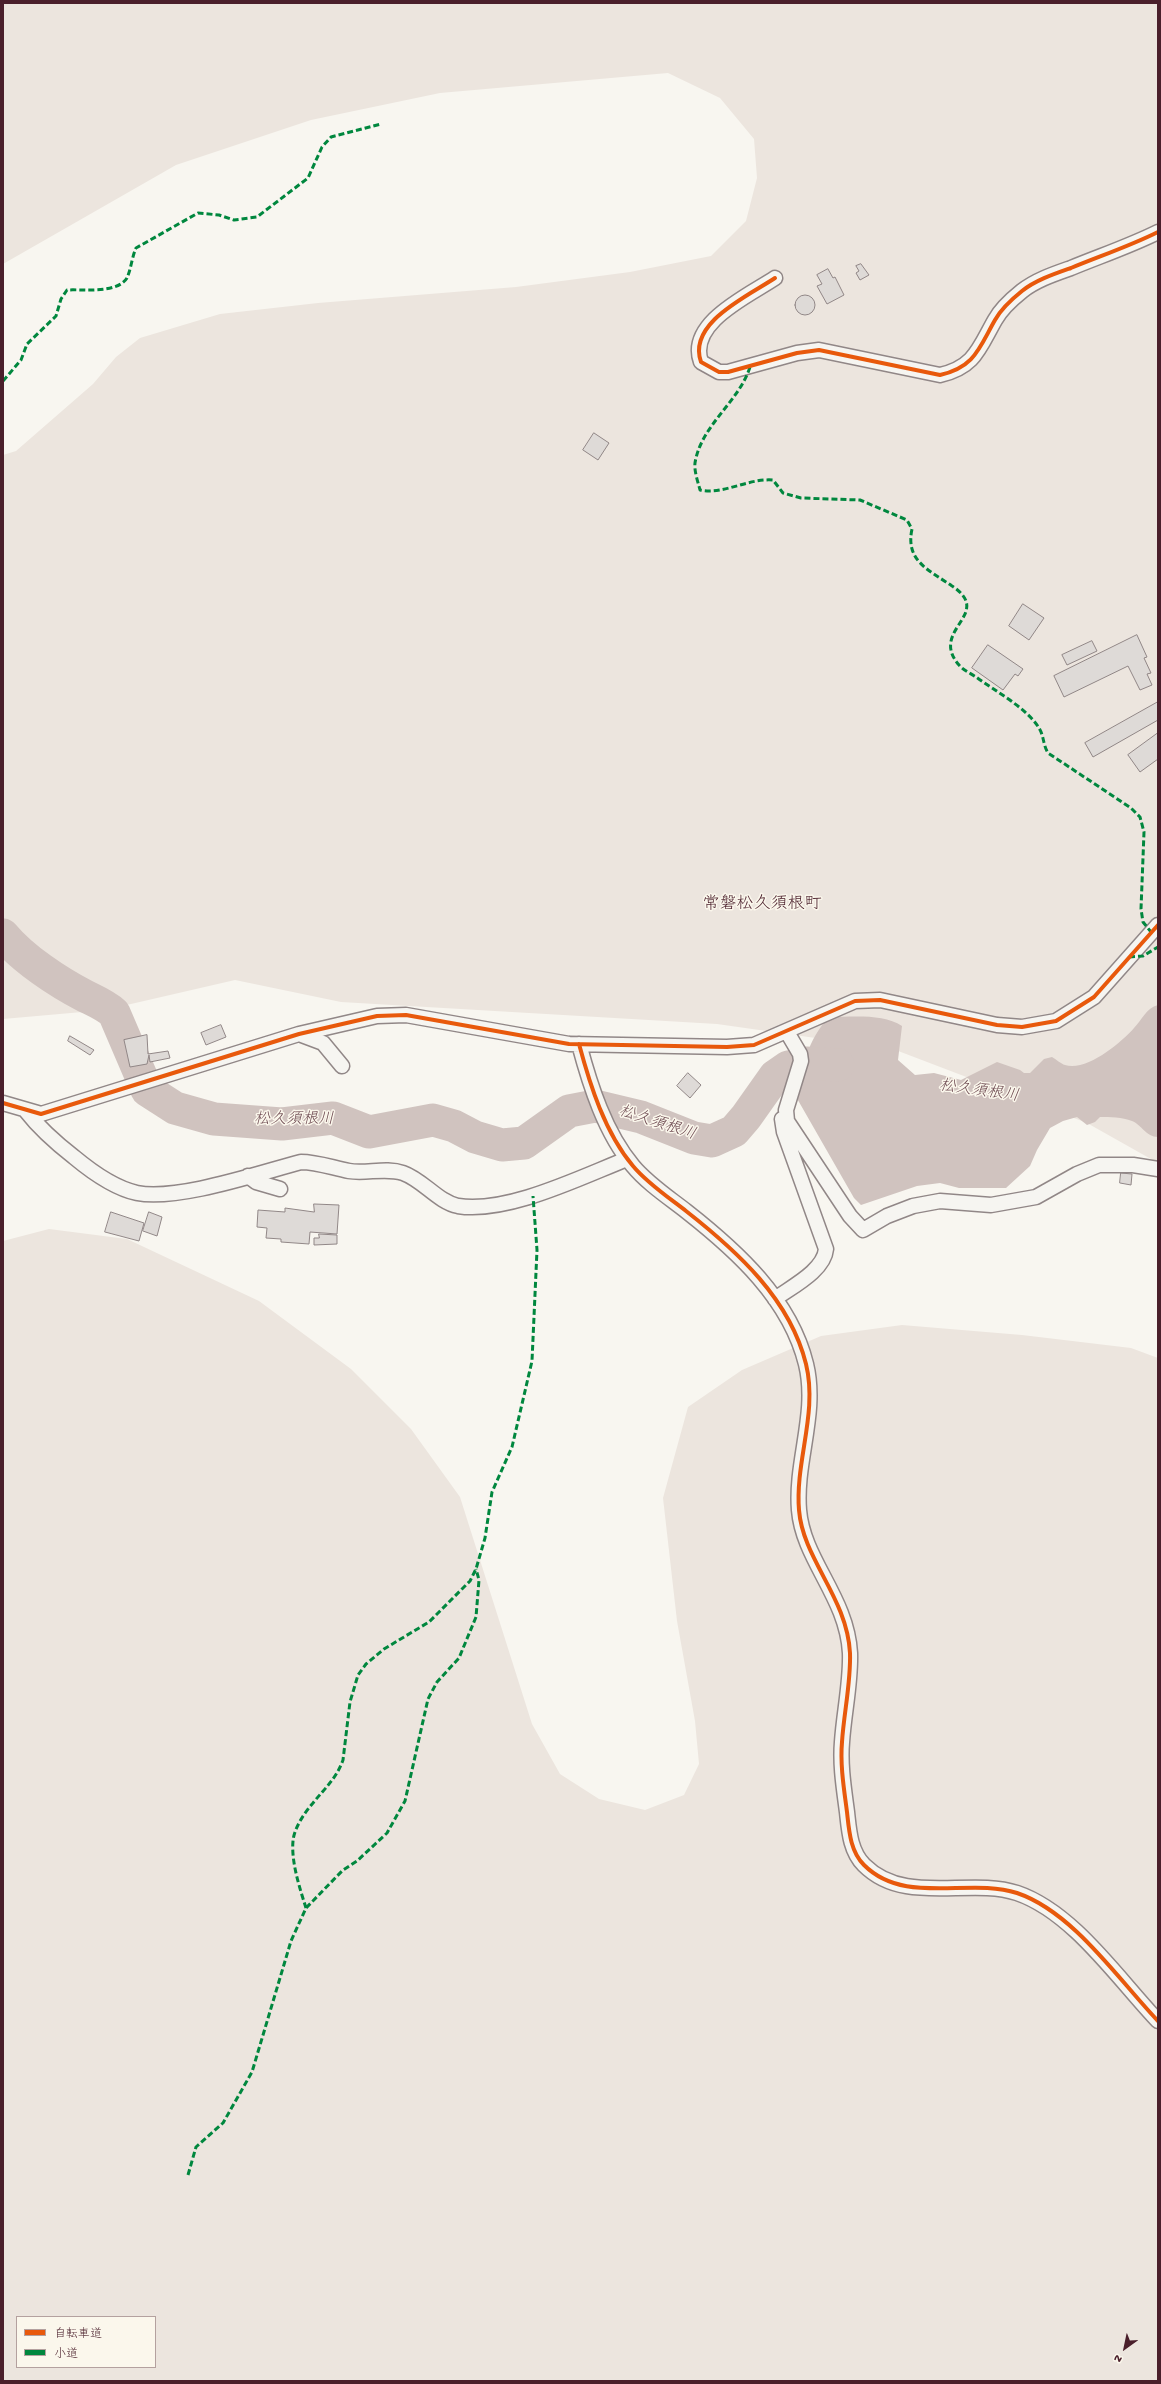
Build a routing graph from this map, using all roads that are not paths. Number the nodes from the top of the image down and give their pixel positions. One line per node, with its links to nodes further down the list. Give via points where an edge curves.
1 (1158, 232): 2 (street, via 1047,277 1022,291 995,319 972,360 949,373 940,375 819,350 797,353 728,372 719,372 701,362 698,346 706,327)
2 (775, 278)
3 (1158, 925): 4 (street, via 1094,997 1056,1021 1022,1027 997,1025 894,1003 864,1000 850,1003)
4 (787, 1032): 6 (street, via 748,1046); 10 (street, via 800,1054 801,1061)
5 (299, 1034): 6 (street, via 377,1016 406,1015); 7 (street, via 323,1043); 9 (street, via 41,1114)
6 (579, 1044): 11 (street, via 587,1073 609,1127)
7 (342, 1066)
8 (3, 1103): 9 (street)
9 (26, 1111): 13 (street, via 49,1137 95,1174 137,1193 179,1192)
10 (785, 1116): 12 (street, via 850,1216 863,1230 887,1216 913,1206 940,1202 991,1205 1036,1198 1077,1174 1099,1165 1127,1164); 15 (street, via 781,1124 826,1249 824,1258 811,1273)
11 (627, 1159): 13 (street, via 517,1201 470,1207 453,1205 413,1178 397,1172 350,1171 301,1162); 15 (street, via 642,1177 729,1246)
12 (1158, 1170)
13 (248, 1176): 14 (street, via 256,1182)
14 (280, 1189)
15 (775, 1299): 16 (street, via 791,1322 810,1384 799,1512 808,1546 844,1617 850,1653 842,1763 854,1850 864,1865 879,1876 898,1884 924,1888 1000,1889 1020,1894 1047,1908 1081,1936)
16 (1158, 2021)

